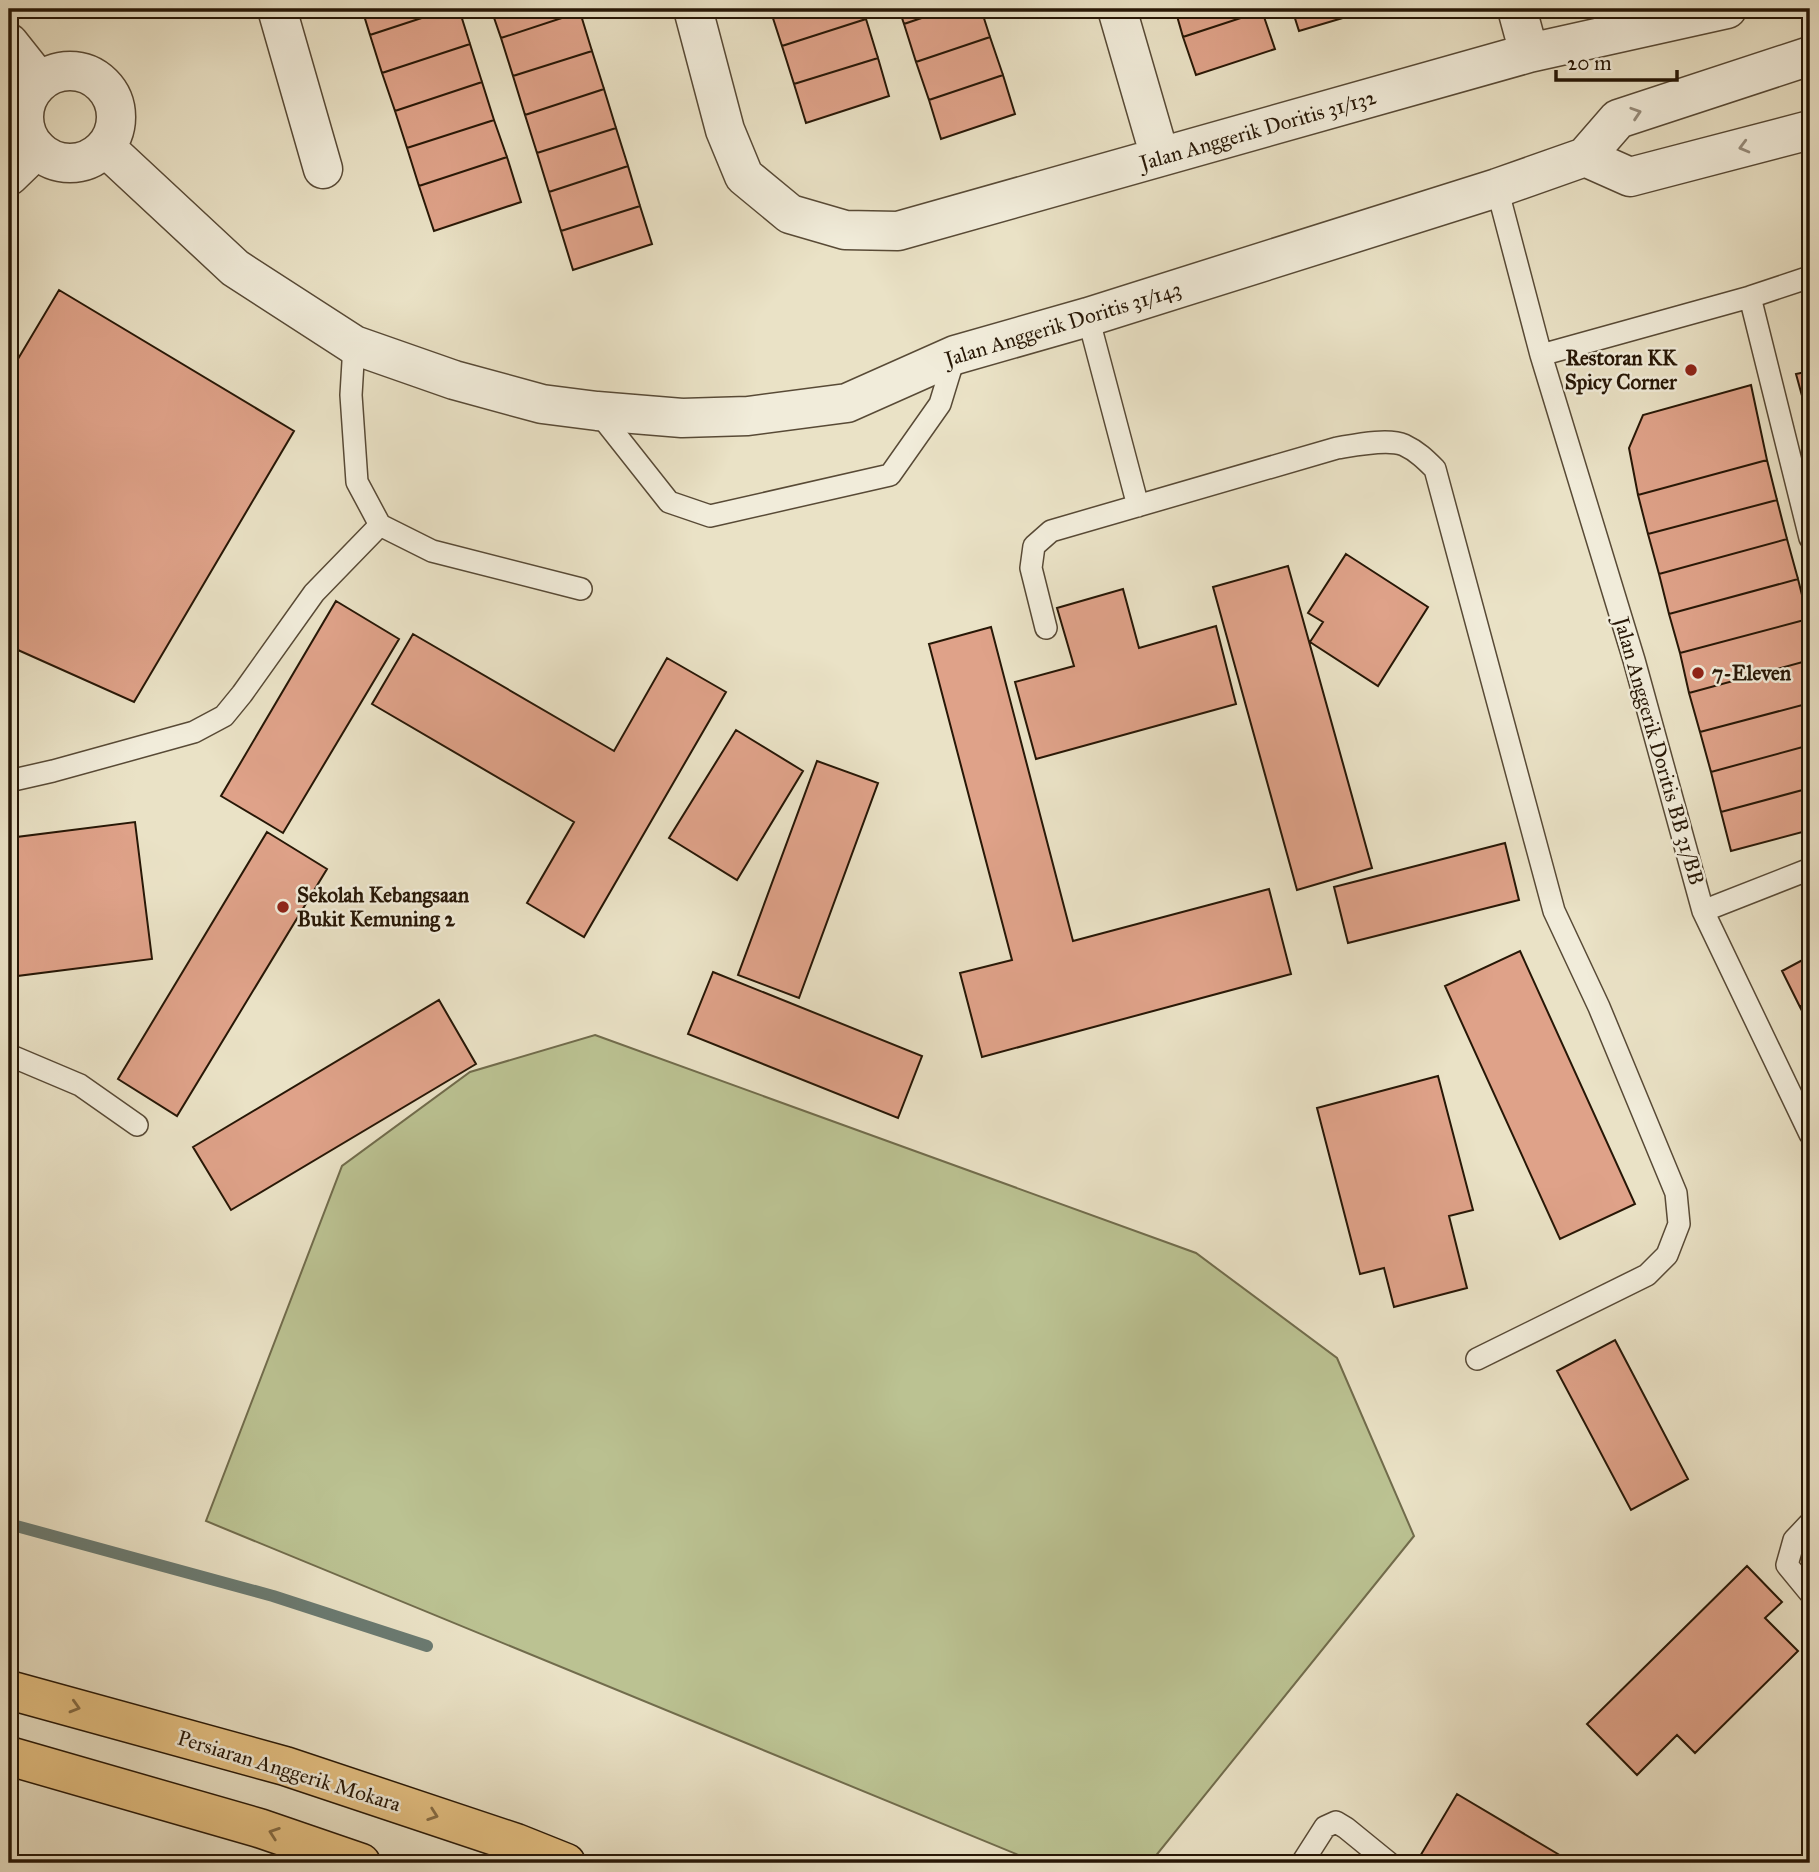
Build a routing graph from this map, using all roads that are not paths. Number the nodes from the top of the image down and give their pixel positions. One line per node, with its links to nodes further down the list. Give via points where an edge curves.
1 (277, 9): 15 (street)
2 (693, 9): 13 (street, Jalan Anggerik Doritis 31/132, via 725,130 744,176 790,214 845,230 898,231)
3 (1117, 9): 13 (street)
4 (1517, 9): 7 (street)
5 (1727, 9): 7 (street, Jalan Anggerik Doritis 31/132)
6 (9, 43): 9 (street)
7 (1529, 53): 13 (street, Jalan Anggerik Doritis 31/132)
8 (1810, 56): 14 (street, one-way to 8, via 1618,119)
9 (40, 82): 11 (street, via 68,70 97,79 108,90 116,119); 12 (street, via 30,94 24,122)
10 (1810, 130): 14 (street, one-way to 14, via 1630,177)
11 (105, 147): 12 (street, via 71,163 59,162); 21 (street, Jalan Anggerik Doritis 31/143, via 236,268)
12 (37, 149): 16 (street)
13 (1160, 157)
14 (1586, 157): 17 (street, Jalan Anggerik Doritis 31/143)
15 (323, 169)
16 (9, 176)
17 (1497, 188): 20 (street, Jalan Anggerik Doritis 31/143); 23 (lane, Jalan Anggerik Doritis BB 31/BB)
18 (1810, 278): 19 (lane)
19 (1750, 298): 23 (lane); 27 (lane)
20 (1088, 317): 22 (street, Jalan Anggerik Doritis 31/143); 25 (lane)
21 (354, 345): 24 (street, Jalan Anggerik Doritis 31/143, via 529,401); 26 (lane, via 351,395 357,482)
22 (955, 355): 24 (street, Jalan Anggerik Doritis 31/143, via 847,403 748,416 682,418); 24 (lane, via 940,404 890,475 710,516 669,502)
23 (1541, 355): 32 (lane, Jalan Anggerik Doritis BB 31/BB, via 1634,660)
24 (597, 411)
25 (1138, 506): 29 (lane, via 1051,530 1034,546 1031,568); 36 (lane, via 1337,448 1370,443 1402,444 1435,469 1554,911 1676,1193 1679,1224 1667,1255 1647,1275)
26 (380, 525): 28 (lane, via 432,551); 30 (lane, via 314,593 224,716 194,732)
27 (1810, 538)
28 (581, 589)
29 (1046, 628)
30 (9, 781)
31 (1810, 869): 32 (lane)
32 (1703, 911): 35 (lane, Jalan Anggerik Doritis BB 31/BB)
33 (9, 1055): 34 (lane, via 80,1085)
34 (137, 1125)
35 (1810, 1134)
36 (1477, 1359)
37 (1810, 1523): 38 (lane, via 1794,1540 1787,1565)
38 (1810, 1593)
39 (9, 1690): 42 (main road, Persiaran Anggerik Mokara, one-way to 42, via 285,1766)
40 (9, 1756): 41 (main road, one-way to 40, via 259,1828)
41 (361, 1863)
42 (566, 1863)
43 (1302, 1863): 44 (lane, via 1325,1827 1336,1822)
44 (1389, 1863)

